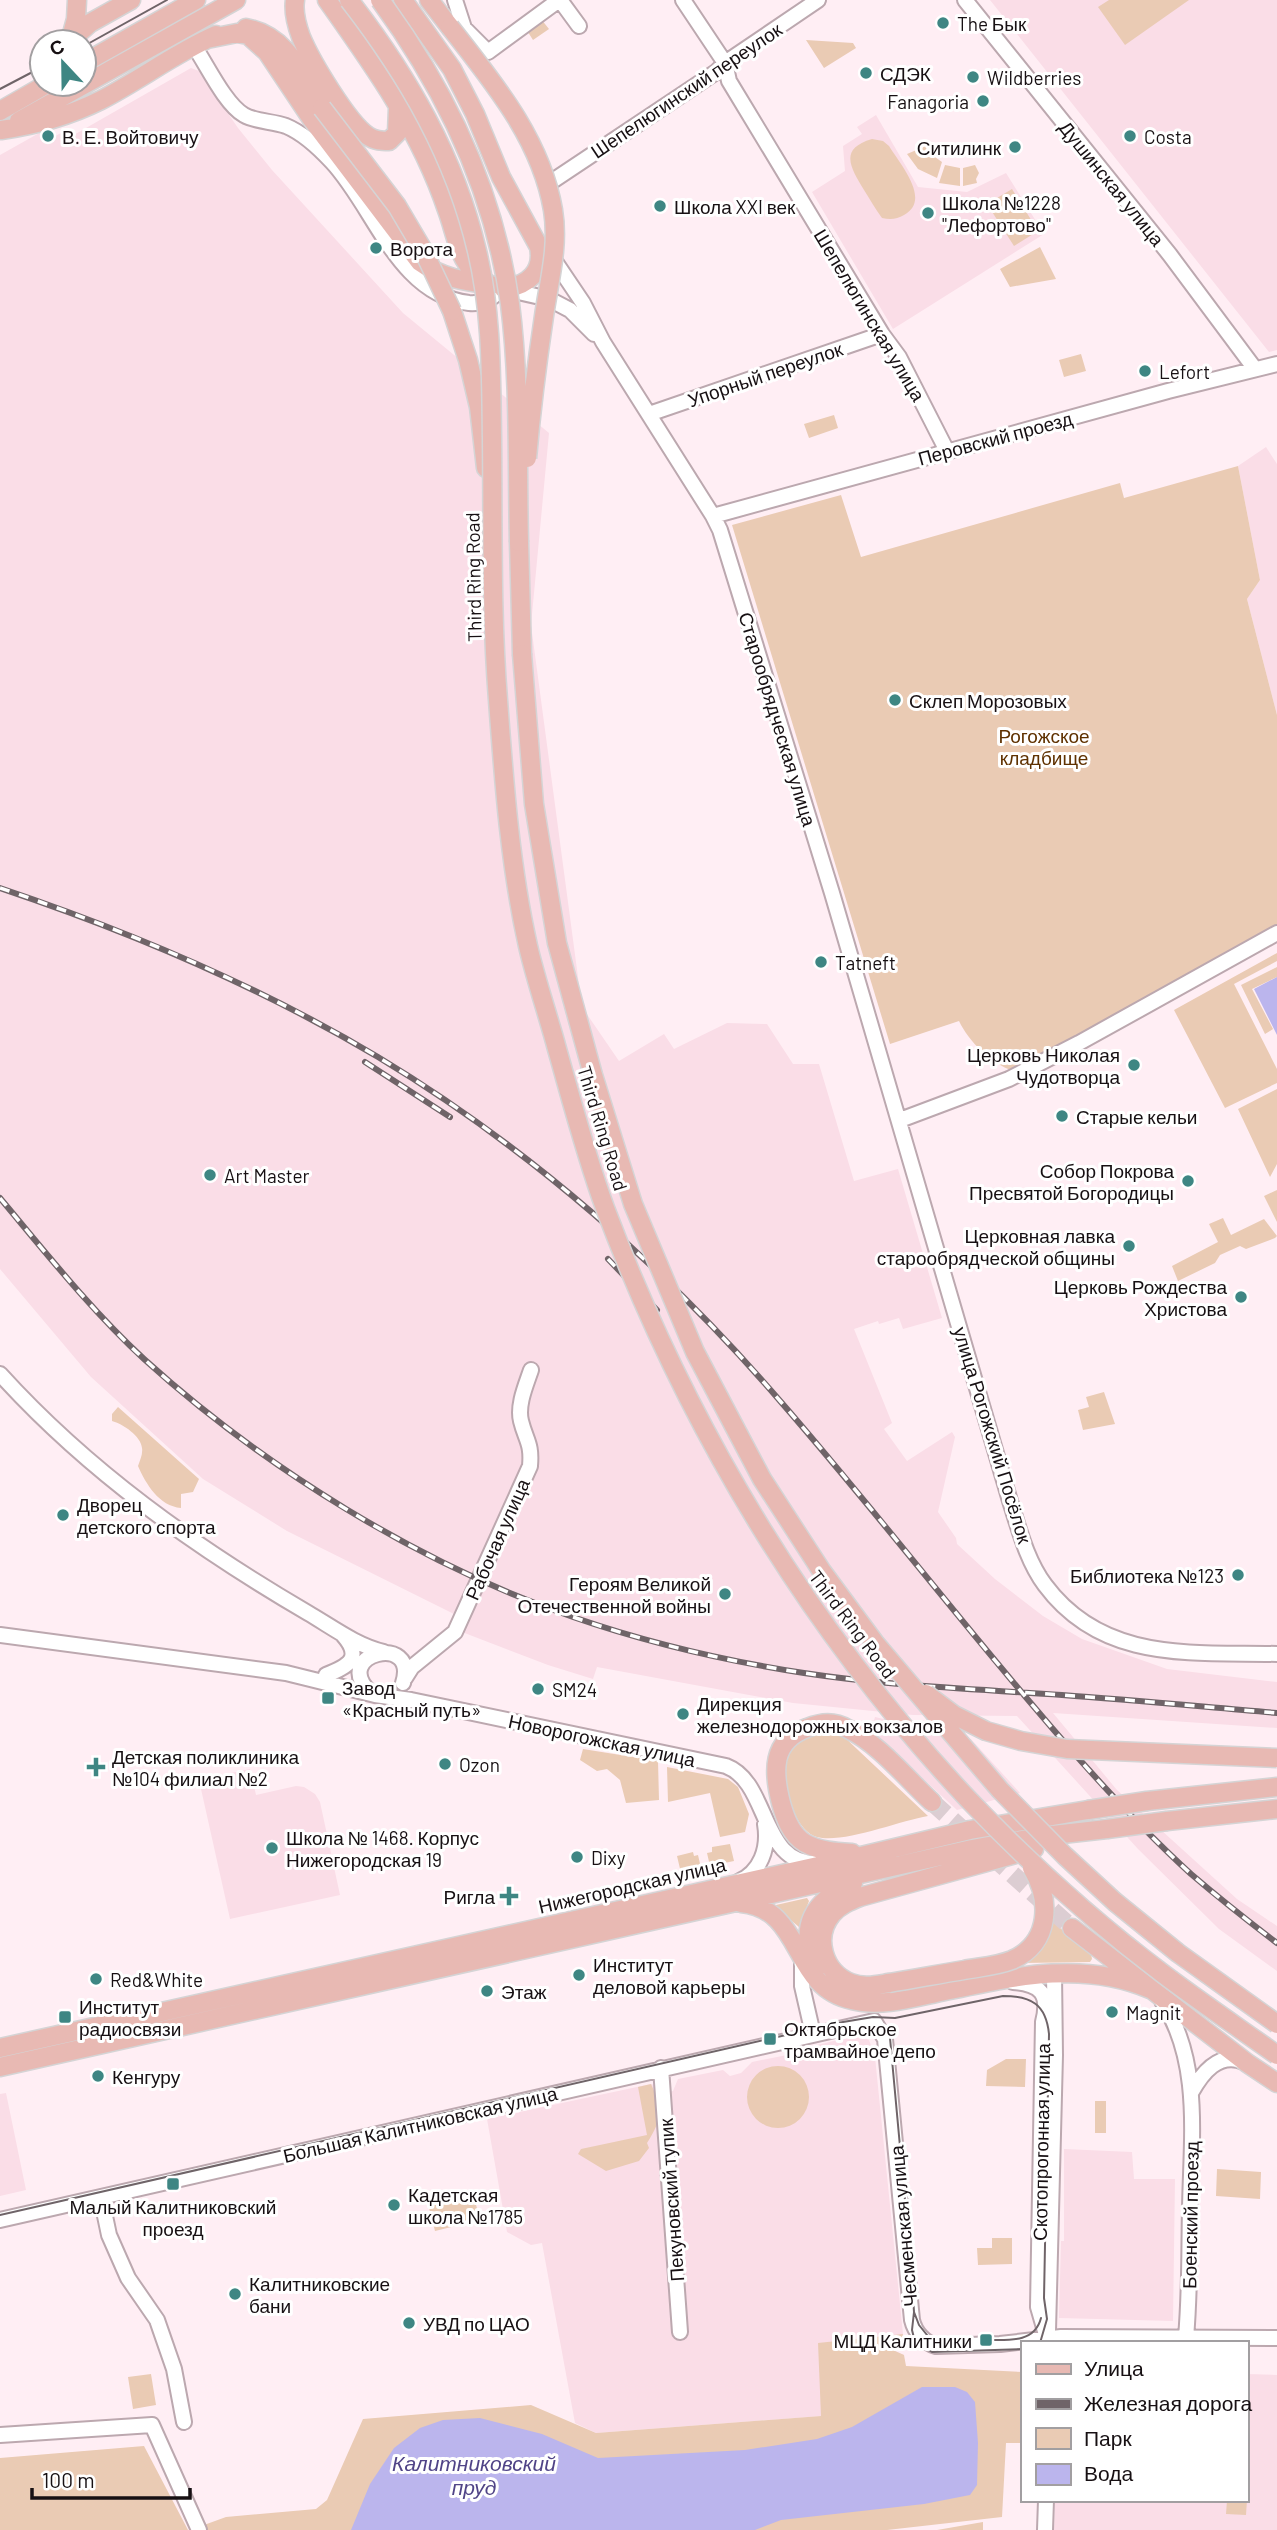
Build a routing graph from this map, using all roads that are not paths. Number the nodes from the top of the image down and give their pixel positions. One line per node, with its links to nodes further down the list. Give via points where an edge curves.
1 (78, 0): 17 (main road)
2 (131, 0): 18 (main road)
3 (196, 0): 20 (main road)
4 (236, 0): 26 (main road)
5 (295, 0): 24 (main road, via 301,37 320,72 367,136 389,141 397,133)
6 (327, 0): 24 (main road)
7 (349, 0): 37 (main road, Third Ring Road, bridge, via 422,108 453,173 478,256 491,346)
8 (380, 0): 38 (main road, Third Ring Road, bridge, via 420,58 461,132 501,254 514,346)
9 (403, 0): 28 (main road, via 452,69)
10 (429, 0): 38 (main road, bridge, via 502,94 527,136 553,211 554,256 530,415)
11 (456, 0): 12 (street, via 464,28 488,52)
12 (559, 0): 16 (street)
13 (683, 0): 21 (street, Шепелюгинская улица)
14 (818, 0): 21 (street, Шепелюгинский переулок)
15 (972, 2): 33 (street, Душинская улица)
16 (579, 26)
17 (73, 28)
18 (84, 28)
19 (201, 43): 26 (main road, via 62,117); 29 (main road, via 237,33 256,40 421,262 447,278); 29 (street, via 232,104 245,116 304,136 332,162 406,269 427,289 475,303 495,295); 37 (main road, bridge, via 233,29 272,36 397,206 423,250 468,360 479,407)
20 (98, 55)
21 (724, 63): 27 (street, Шепелюгинский переулок); 30 (street, Шепелюгинская улица, via 729,81)
22 (28, 89): 25 (main road)
23 (28, 95): 25 (main road)
24 (398, 105): 29 (main road, via 431,166 467,265)
25 (4, 108)
26 (1, 130)
27 (554, 180)
28 (529, 228): 29 (main road, via 539,247 539,267 530,279); 31 (street, Старообрядческая улица, via 583,303)
29 (498, 287): 31 (street, Старообрядческая улица, via 549,299 570,310)
30 (882, 334): 34 (street, Упорный переулок); 35 (street, Шепелюгинская улица, via 899,357)
31 (603, 342): 34 (street, Старообрядческая улица)
32 (1277, 364): 33 (street, Перовский проезд)
33 (1255, 369): 35 (street, Перовский проезд)
34 (649, 414): 36 (street, Старообрядческая улица)
35 (947, 451): 36 (street, Перовский проезд)
36 (713, 516): 40 (street, Старообрядческая улица)
37 (493, 541): 66 (main road, Third Ring Road, bridge, via 495,662 506,807 528,945 603,1204 667,1359 735,1488 796,1585 916,1740)
38 (519, 542): 45 (main road, Third Ring Road, bridge, via 534,804 557,943 633,1204 695,1352 762,1479)
39 (1277, 933): 40 (street, via 1009,1079)
40 (900, 1120): 49 (street, улица Рогожский Посёлок, via 1013,1511 1044,1584 1077,1617 1125,1643 1161,1650)
41 (531, 1370): 48 (street, Рабочая улица, via 521,1420 531,1450 530,1466 455,1632)
42 (0, 1374): 43 (street, via 47,1423 149,1510)
43 (339, 1631): 46 (street); 51 (street, via 351,1647 352,1660)
44 (0, 1635): 52 (street, Новорогожская улица)
45 (875, 1643): 57 (main road, bridge, via 919,1688 954,1715 986,1731 1068,1749); 77 (main road, Third Ring Road, bridge, via 1000,1790 1075,1865 1178,1953)
46 (360, 1644): 47 (street); 50 (street)
47 (390, 1654): 48 (street, via 405,1658); 50 (street, via 371,1654); 53 (street, via 403,1666)
48 (428, 1654): 53 (street, Рабочая улица)
49 (1277, 1654)
50 (362, 1667): 51 (street, via 340,1677); 54 (street, via 362,1682)
51 (326, 1675): 52 (street)
52 (303, 1677): 54 (street, Новорогожская улица)
53 (403, 1681): 55 (street); 56 (street)
54 (370, 1692): 55 (street, Новорогожская улица)
55 (388, 1696): 56 (street, Новорогожская улица)
56 (411, 1700): 63 (street, Новорогожская улица, via 726,1766 743,1775)
57 (1277, 1758)
58 (1277, 1779): 60 (street)
59 (1277, 1787): 60 (main road, Нижегородская улица)
60 (1237, 1790): 65 (main road, Нижегородская улица, bridge, via 970,1830)
61 (932, 1802): 65 (main road, via 846,1727 831,1722 790,1737 775,1770 784,1813 799,1839 830,1851)
62 (1277, 1809): 64 (main road, Нижегородская улица, bridge)
63 (764, 1819): 67 (street, Новорогожская улица, via 792,1856 815,1864); 69 (street, via 766,1840 759,1864)
64 (1107, 1829): 66 (main road, bridge, via 860,1897 844,1903 823,1933 824,1955 830,1966 839,1976 866,1986 998,1964 1025,1952 1041,1931 1045,1904 1043,1889); 68 (main road, Нижегородская улица, via 1044,1836)
65 (887, 1850): 67 (main road, Нижегородская улица)
66 (1021, 1850): 81 (main road, Third Ring Road, bridge, via 1151,1964)
67 (836, 1862): 69 (main road, Нижегородская улица)
68 (896, 1867): 70 (main road, Нижегородская улица); 75 (main road, via 842,1888 817,1909 807,1942)
69 (735, 1884): 80 (main road, Нижегородская улица)
70 (728, 1903): 72 (main road, via 774,1914); 83 (main road, Нижегородская улица)
71 (1072, 1928): 76 (main road)
72 (802, 1961): 75 (main road); 79 (street, via 802,1986)
73 (1055, 1973): 74 (main road); 76 (main road, via 1121,1977); 92 (street, Скотопрогонная улица)
74 (998, 1980): 75 (main road, via 890,2002 851,2000); 92 (street, Скотопрогонная улица, via 1035,1986 1045,2003 1038,2308)
75 (829, 1989)
76 (1154, 1992): 82 (main road); 86 (street, Боенский проезд, via 1182,2040)
77 (1277, 2024)
78 (840, 2028): 79 (street, Большая Калитниковская улица); 93 (street, Чесменская улица, via 874,2021 885,2039 916,2330 936,2346)
79 (813, 2034): 84 (street, Большая Калитниковская улица)
80 (0, 2048)
81 (1277, 2056)
82 (1247, 2063): 85 (main road); 86 (street, via 1235,2058 1218,2062 1199,2079)
83 (0, 2067)
84 (661, 2068): 87 (street, Большая Калитниковская улица); 89 (street, Пекуновский тупик)
85 (1277, 2083)
86 (1192, 2093): 90 (street, Боенский проезд)
87 (101, 2197): 88 (street, Большая Калитниковская улица); 94 (street, via 109,2235 128,2278 157,2320 174,2369)
88 (0, 2220)
89 (680, 2332)
90 (1186, 2337): 91 (street, Чесменская улица); 92 (street, Чесменская улица)
91 (1277, 2338)
92 (1048, 2340)
93 (1021, 2342)
94 (184, 2423)
95 (0, 2435): 97 (street, via 152,2425)
96 (1046, 2502): 98 (street)
97 (200, 2530)
98 (1045, 2530)

